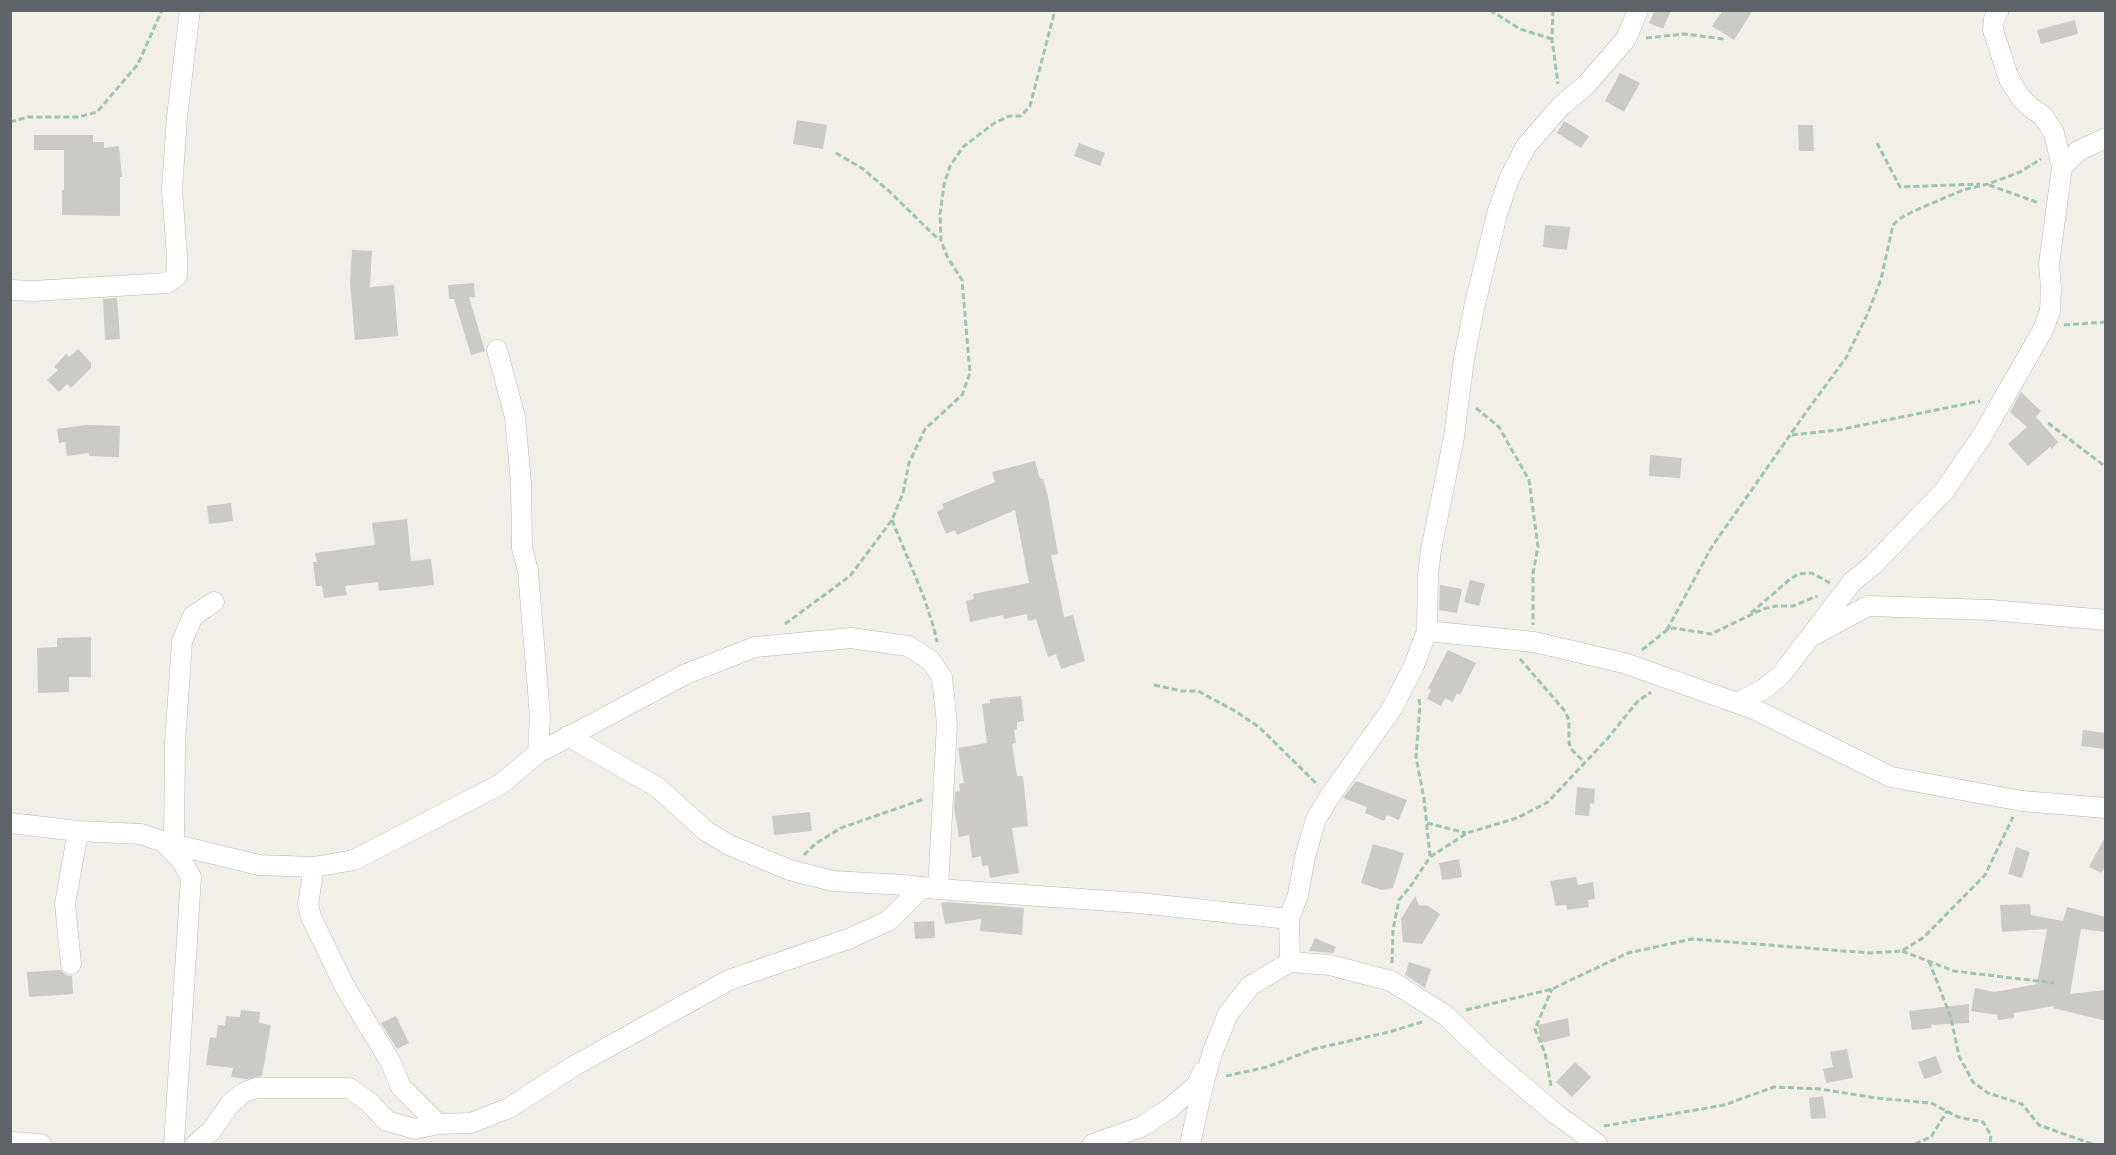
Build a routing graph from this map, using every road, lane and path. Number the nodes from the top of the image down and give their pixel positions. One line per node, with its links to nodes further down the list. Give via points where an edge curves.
1 (162, 10): 12 (path, via 138,64 97,112)
2 (190, 10): 20 (street, via 172,189 177,276 167,283)
3 (1055, 10): 19 (path, via 1030,105 1021,116 1009,116 993,124 963,147 950,166 940,214)
4 (1490, 10): 8 (path, via 1520,29)
5 (1553, 10): 8 (path)
6 (1638, 10): 9 (street)
7 (1999, 10): 16 (street, via 1993,30 2009,79 2054,133)
8 (1552, 39): 11 (path)
9 (1626, 39): 10 (path, via 1684,34); 11 (street, via 1586,85)
10 (1724, 39)
11 (1561, 106): 24 (street, via 1526,146 1509,179 1474,308)
12 (10, 122)
13 (2106, 138): 16 (street)
14 (1877, 143): 17 (path, via 1900,188)
15 (836, 153): 19 (path, via 872,176)
16 (2059, 158): 17 (path); 18 (street)
17 (1988, 184): 18 (path); 27 (path, via 1914,211 1893,225 1881,279 1846,358)
18 (2057, 210): 22 (street, via 2049,264 2050,310)
19 (941, 241): 29 (path, via 962,280 970,373 962,395 925,429 909,463 903,493)
20 (10, 290)
21 (2106, 322): 22 (path)
22 (2044, 328): 25 (street)
23 (497, 350): 48 (street, via 515,417 522,548 528,571 540,716)
24 (1459, 395): 37 (street, via 1431,550); 40 (path, via 1499,427 1529,480 1538,547 1533,573)
25 (2005, 396): 27 (path, via 1838,430); 30 (street, via 1946,490)
26 (2048, 423): 28 (path)
27 (1790, 435): 36 (path, via 1711,548)
28 (2106, 467)
29 (891, 520): 35 (path, via 850,576); 41 (path, via 923,595)
30 (1852, 582): 33 (path, via 1839,587 1812,573 1798,574); 38 (street)
31 (1823, 594): 33 (path, via 1793,606 1776,606)
32 (214, 602): 58 (street, via 193,616 182,640)
33 (1749, 614): 36 (path, via 1711,634)
34 (2106, 620): 38 (street, via 1991,610 1868,606)
35 (783, 626)
36 (1667, 630): 42 (path)
37 (1427, 631): 39 (street); 43 (street)
38 (1809, 638): 46 (street, via 1781,675)
39 (1503, 639): 40 (street); 49 (path, via 1564,710 1569,720 1569,743)
40 (1534, 642): 42 (street)
41 (938, 648)
42 (1624, 663): 44 (street)
43 (1413, 668): 51 (street, via 1391,710); 55 (path, via 1420,705 1416,757)
44 (1669, 678): 46 (street); 49 (path, via 1637,702)
45 (1154, 685): 51 (path, via 1198,691 1235,711 1259,727)
46 (1737, 703): 52 (street, via 1891,777)
47 (568, 736): 48 (street); 50 (street, via 686,674 755,647 851,638 908,646 930,660 942,677 946,724); 61 (street, via 657,787 706,831 729,845)
48 (538, 753): 60 (street, via 501,784 354,860)
49 (1584, 762): 57 (path, via 1548,802 1517,818)
50 (943, 792): 61 (path, via 841,828 815,844); 62 (street)
51 (1330, 796): 63 (street, via 1316,819)
52 (2022, 801): 53 (street); 64 (path, via 1985,875 1924,937)
53 (2106, 808)
54 (10, 823): 56 (street)
55 (1427, 823): 57 (path); 59 (path)
56 (78, 831): 58 (street, via 141,834); 67 (street, via 65,904)
57 (1467, 833): 59 (path)
58 (169, 843): 60 (street, via 259,865); 80 (street, via 191,876)
59 (1430, 857): 68 (path, via 1399,900 1393,930)
60 (314, 867): 76 (street, via 308,904 345,987 390,1061 401,1087)
61 (790, 870): 62 (street, via 832,881)
62 (931, 888): 63 (street); 76 (street, via 888,921 729,980 574,1066 509,1107 471,1123)
63 (1289, 919): 66 (street)
64 (1902, 951): 65 (path); 70 (path, via 1870,953 1692,939 1628,953)
65 (1929, 961): 69 (path, via 1954,971); 87 (path, via 1951,1018 1959,1056 1973,1082 1988,1093 2022,1104 2038,1125)
66 (1290, 962): 68 (street, via 1330,965); 72 (street, via 1250,986 1228,1014)
67 (71, 964)
68 (1391, 981): 71 (street)
69 (2054, 983)
70 (1552, 989): 71 (path); 75 (path, via 1535,1029 1545,1053)
71 (1445, 1015): 73 (path); 75 (street)
72 (1213, 1051): 73 (street); 82 (street, via 1197,1085 1169,1109 1141,1127)
73 (1204, 1082): 83 (street)
74 (1947, 1111): 77 (path, via 1930,1103 1774,1087 1724,1105); 85 (path, via 1931,1137); 86 (path, via 1983,1122 1991,1134)
75 (1556, 1114): 77 (street)
76 (438, 1124): 81 (street, via 415,1129 387,1121 369,1101 349,1088 256,1088 230,1104 211,1131)
77 (1579, 1131): 84 (street)
78 (10, 1142): 79 (street)
79 (41, 1144)
80 (174, 1144)
81 (196, 1144)
82 (1093, 1144)
83 (1190, 1144)
84 (1597, 1144)
85 (1915, 1144)
86 (1990, 1144)
87 (2092, 1144)

